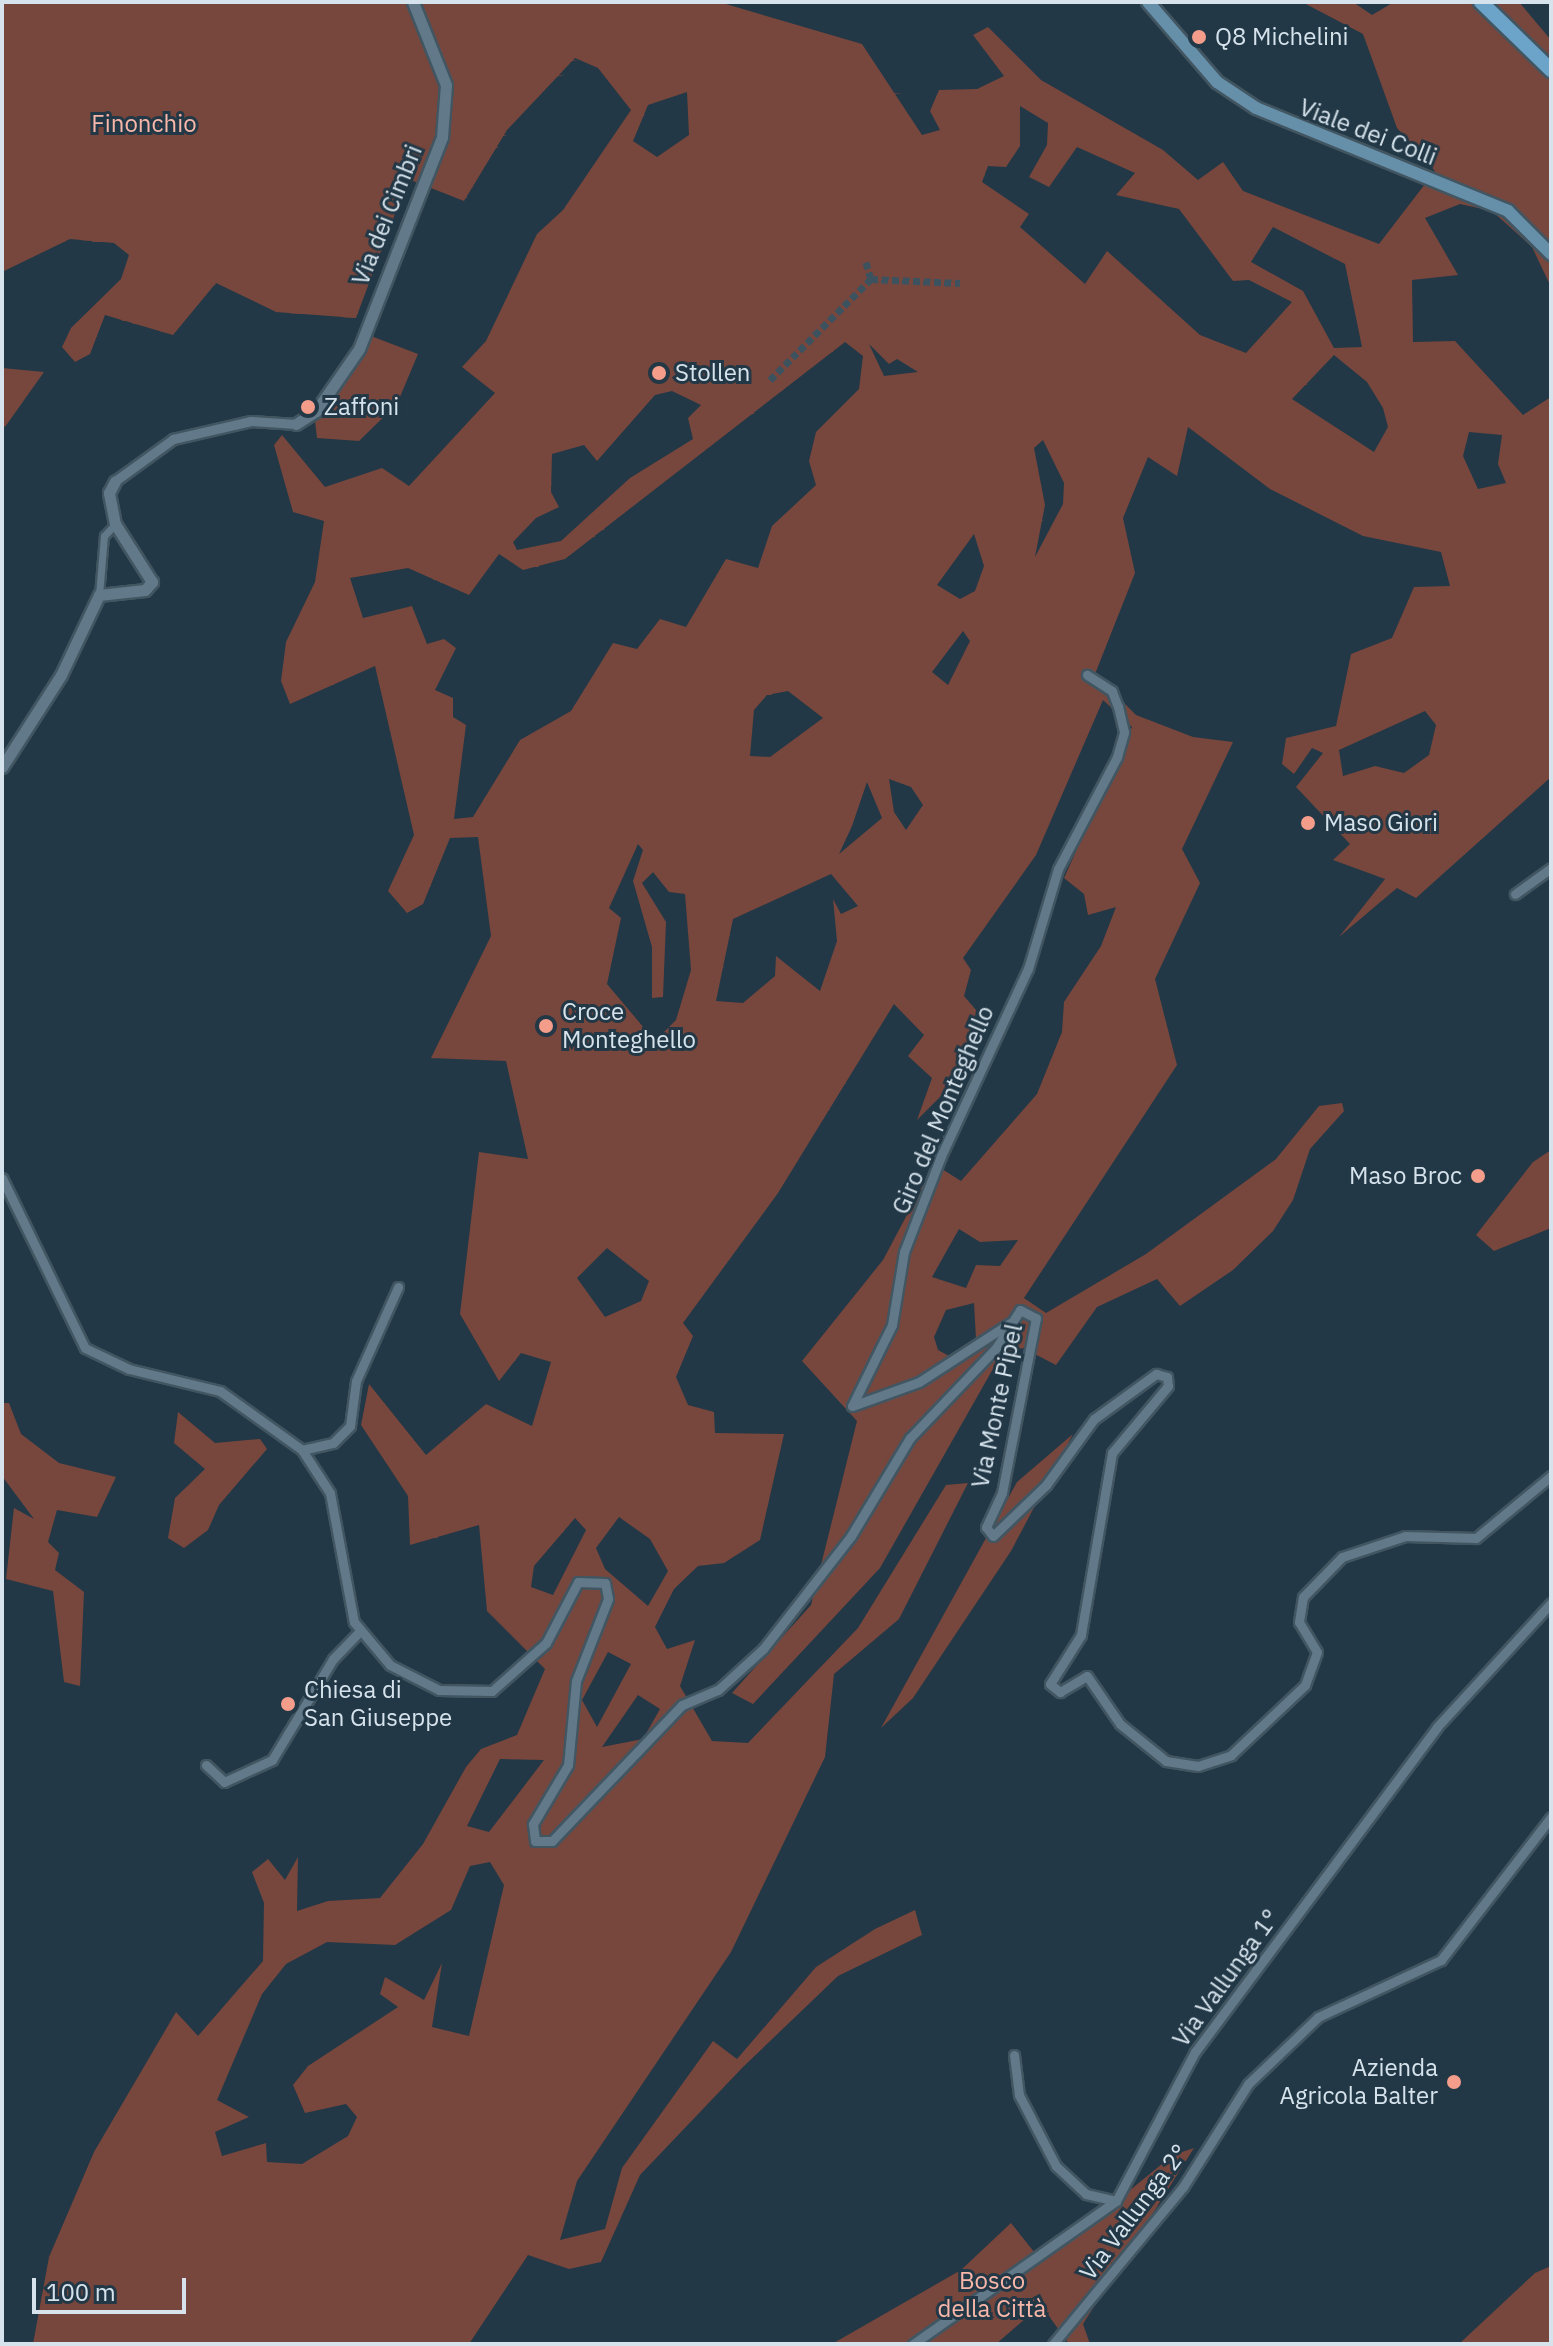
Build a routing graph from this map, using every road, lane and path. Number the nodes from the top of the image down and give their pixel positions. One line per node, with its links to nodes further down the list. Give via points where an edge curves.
1 (413, 2): 6 (street, Via dei Cimbri, via 446,85 442,137 359,349 316,411)
2 (1148, 2): 5 (main road, Viale dei Colli, via 1217,82 1256,108 1508,211)
3 (1481, 2): 4 (main road)
4 (1551, 70)
5 (1551, 254)
6 (296, 424): 7 (street, via 251,421 173,439)
7 (115, 481): 8 (street, via 109,493)
8 (115, 524): 9 (street, via 104,536); 9 (street, via 152,582 145,590)
9 (99, 595): 11 (street, via 68,663)
10 (1087, 675): 16 (street, Giro del Monteghello, via 1115,699 1124,732 1117,757 1058,869 1028,969 904,1252 892,1325 852,1406 919,1382)
11 (2, 767)
12 (1551, 868): 13 (street)
13 (1515, 894)
14 (2, 1178): 17 (street, via 85,1348 110,1363 220,1391)
15 (398, 1287): 17 (street, via 356,1381 350,1426 333,1443)
16 (1010, 1323): 18 (street, Via Monte Pipel, via 1020,1310 1036,1318 1002,1493 986,1527 993,1536 1046,1485 1094,1419 1156,1374 1167,1377 1168,1386 1112,1453 1096,1579 1076,1651 1050,1684 1060,1692 1087,1676 1120,1724 1166,1761 1198,1766 1231,1755 1305,1685 1317,1652 1299,1622 1303,1597 1342,1557 1405,1536 1476,1538); 20 (street, Via Monte Pipel, via 910,1438 851,1536 763,1649 718,1690 682,1705 545,1843 535,1841 533,1824 568,1765 576,1681 608,1599 605,1583 578,1582 546,1643 492,1691 455,1693 390,1665)
17 (302, 1450): 20 (street, via 330,1493)
18 (1551, 1476)
19 (1551, 1603): 24 (street, Via Vallunga 1°, via 1437,1727 1195,2052)
20 (360, 1631): 21 (street, via 333,1659 272,1760 224,1782)
21 (206, 1765)
22 (1551, 1817): 26 (street, Via Vallunga 2°, via 1441,1960 1318,2017 1248,2084 1183,2187)
23 (1014, 2055): 24 (street, via 1019,2095 1056,2166 1086,2194)
24 (1116, 2201): 25 (street, Via Vallunga 1°)
25 (913, 2344)
26 (1053, 2344)

